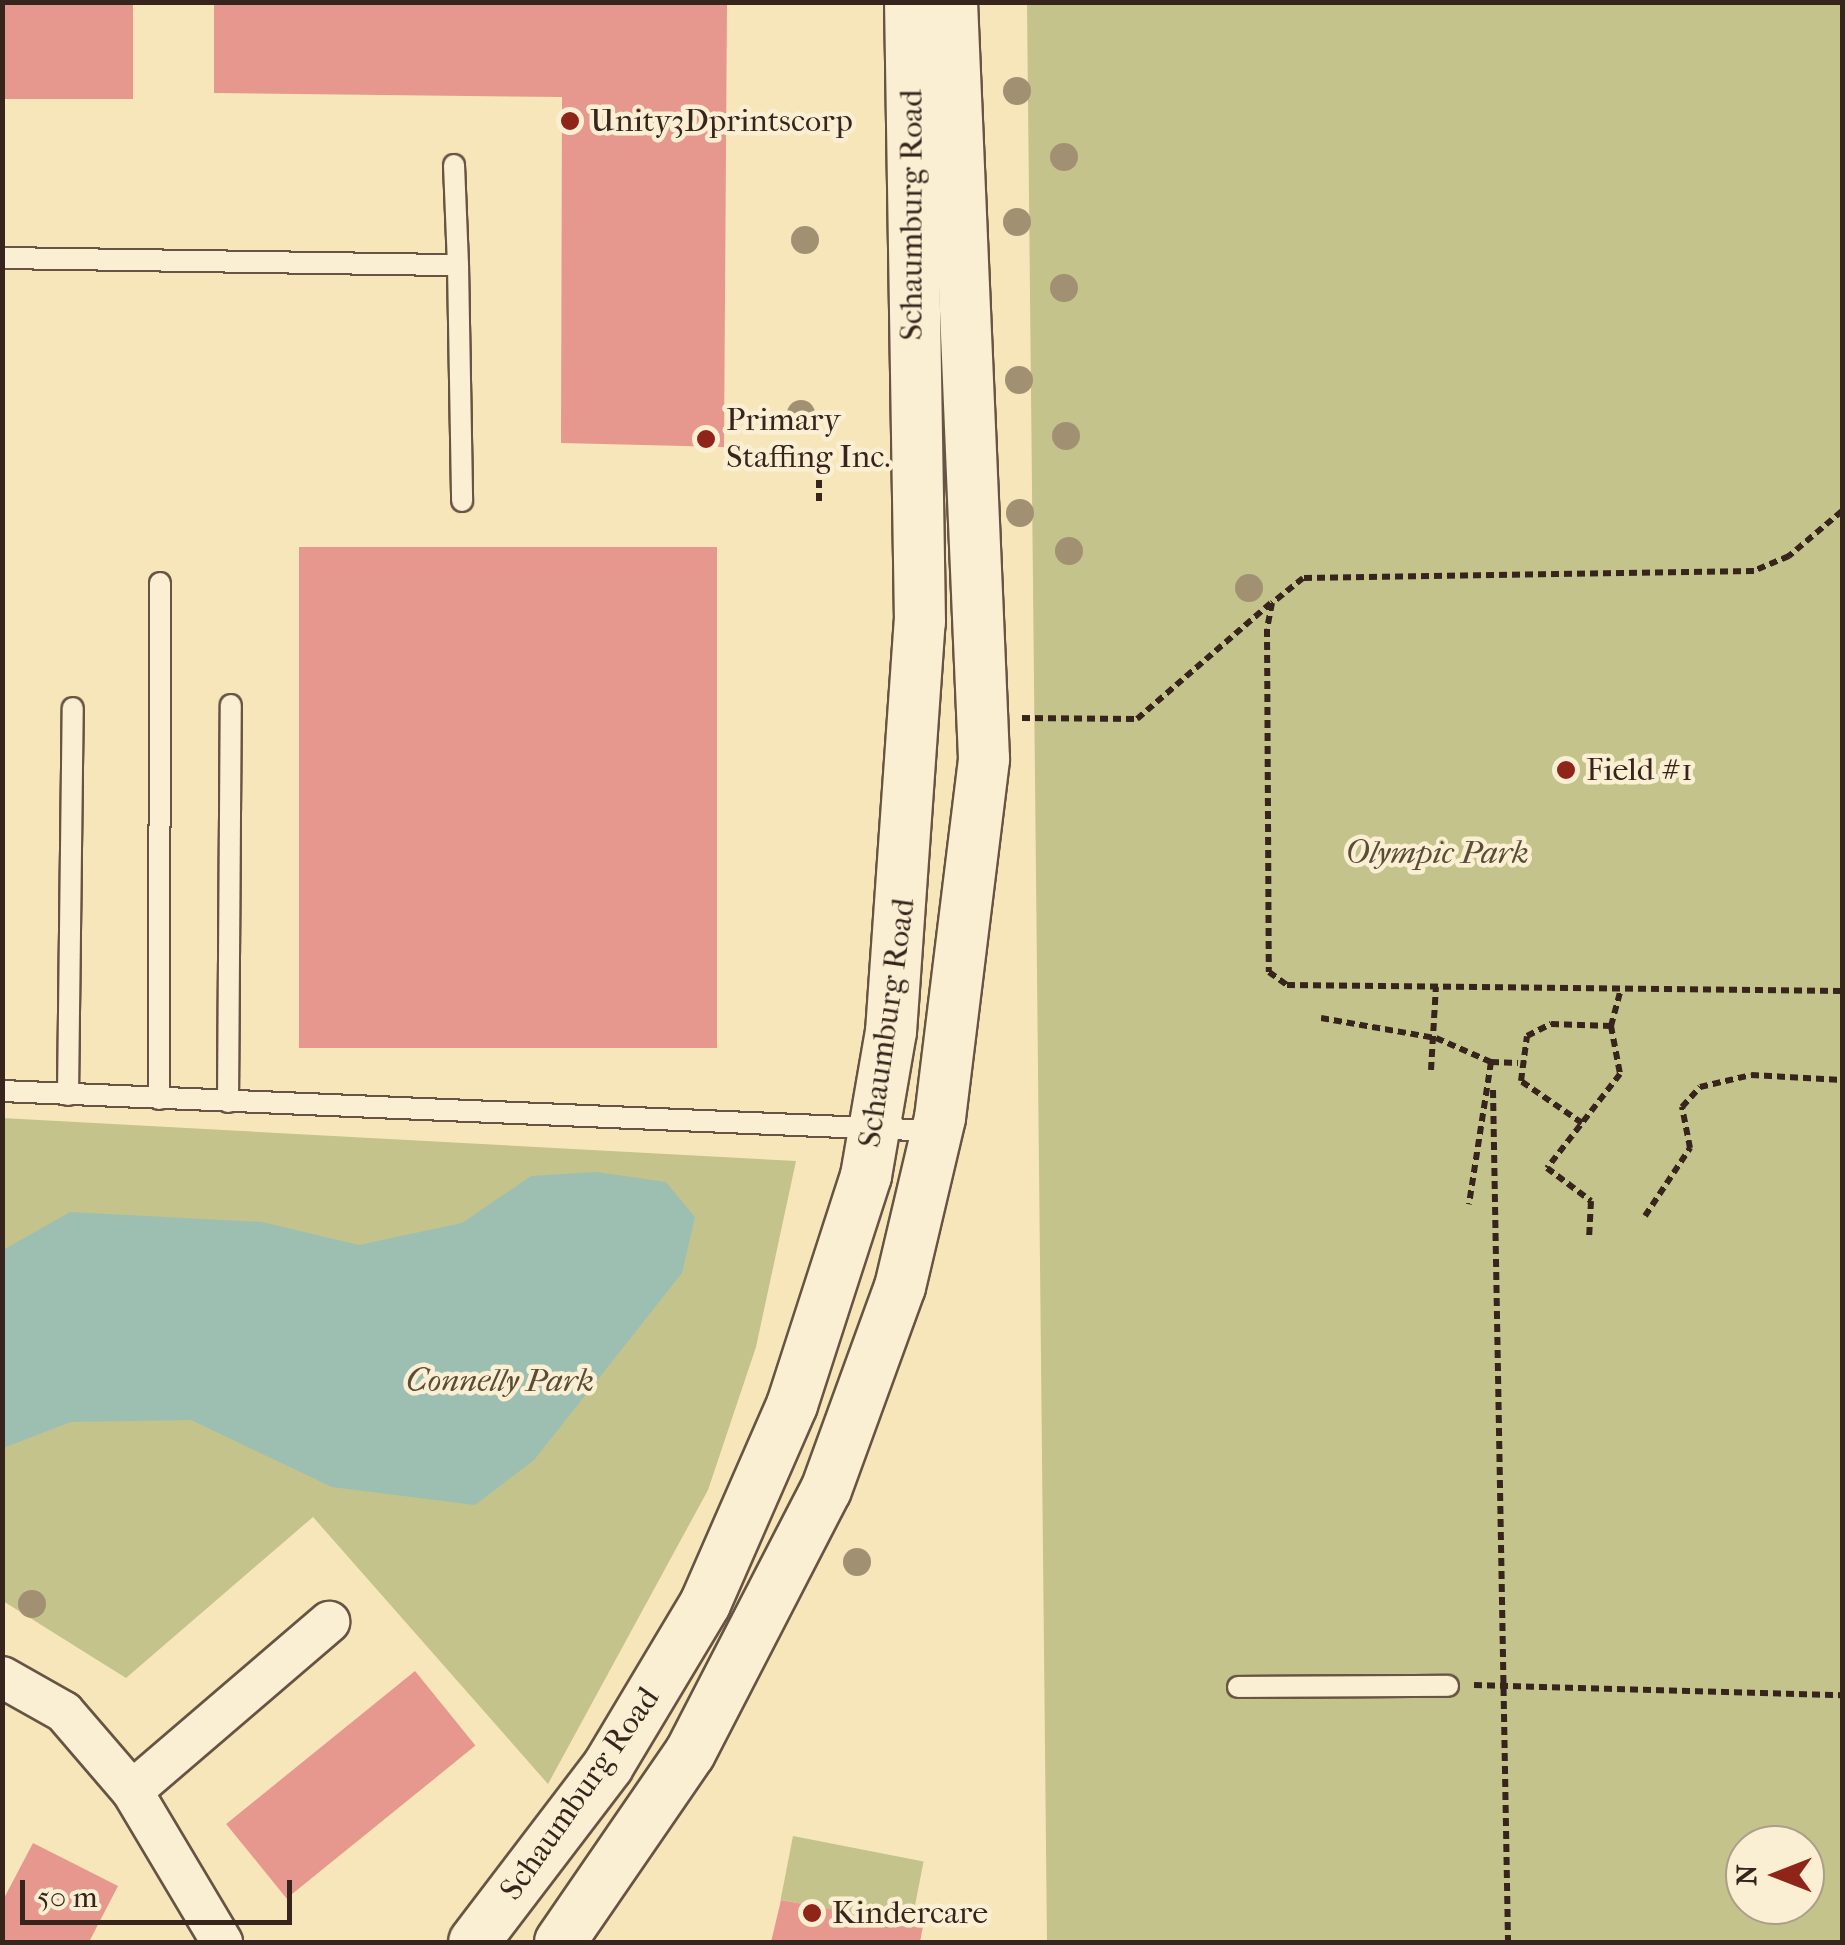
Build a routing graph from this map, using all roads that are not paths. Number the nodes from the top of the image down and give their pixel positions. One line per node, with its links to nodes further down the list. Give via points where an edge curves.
1 (910, 2): 14 (street, Schaumburg Road, via 920,622 903,909)
2 (952, 2): 15 (street, Schaumburg Road, via 984,759)
3 (454, 165): 5 (lane)
4 (2, 258): 5 (lane)
5 (458, 265): 6 (lane)
6 (462, 502)
7 (160, 582): 12 (lane)
8 (231, 706): 13 (lane)
9 (73, 708): 11 (lane)
10 (2, 1091): 11 (lane)
11 (68, 1094): 12 (lane)
12 (159, 1099): 13 (lane)
13 (228, 1102): 14 (lane)
14 (875, 1126): 15 (lane); 22 (street, Schaumburg Road, via 838,1279 754,1502 705,1604 608,1766)
15 (937, 1131): 23 (street, Schaumburg Road, via 900,1287 826,1490 699,1737)
16 (329, 1622): 20 (street)
17 (2, 1678): 20 (street, via 64,1712)
18 (1448, 1686): 19 (lane)
19 (1238, 1687)
20 (132, 1790): 21 (street)
21 (222, 1942)
22 (474, 1942)
23 (560, 1942)

